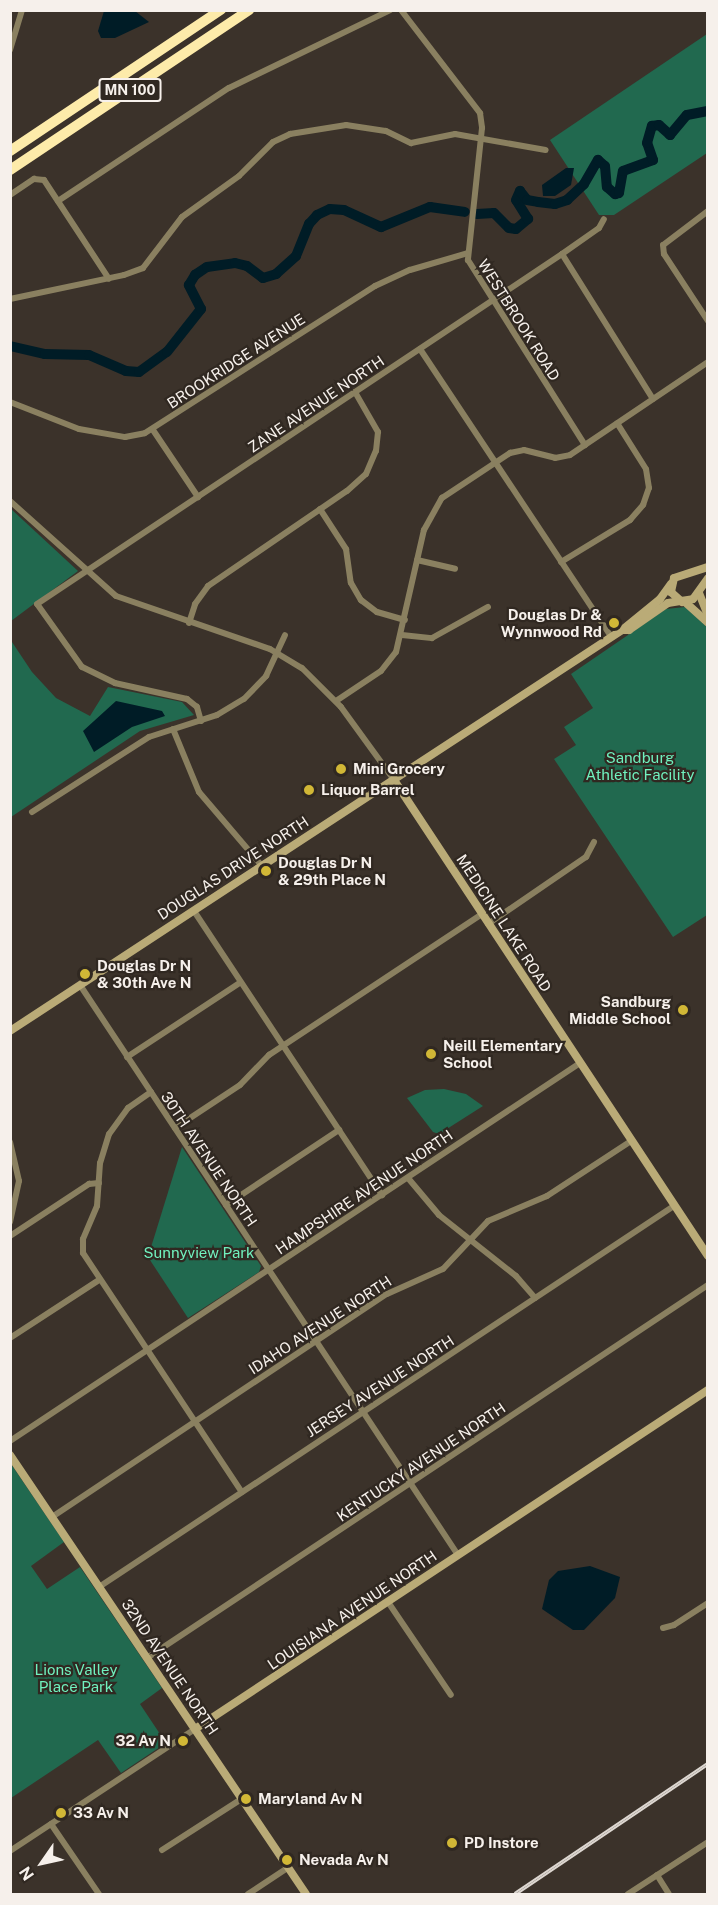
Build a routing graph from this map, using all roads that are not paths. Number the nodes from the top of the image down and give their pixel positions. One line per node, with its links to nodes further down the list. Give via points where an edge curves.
1 (22, 10): 6 (street)
2 (221, 10): 9 (highway, MN 100)
3 (249, 10): 10 (highway, MN 100)
4 (390, 10): 12 (street, via 229,88)
5 (401, 10): 7 (street, WESTBROOK ROAD, via 476,106 482,120)
6 (10, 50)
7 (481, 138): 8 (street); 15 (street, WESTBROOK ROAD); 17 (street, via 443,134 411,142 386,131 346,125 290,134 273,142 239,176 187,212 143,268)
8 (546, 150)
9 (10, 152)
10 (10, 170)
11 (10, 195): 12 (street, via 39,178)
12 (58, 201): 17 (street)
13 (708, 211): 20 (street, via 663,245 664,254)
14 (604, 219): 16 (street, ZANE AVENUE NORTH, via 599,228)
15 (468, 253): 19 (street, WESTBROOK ROAD); 27 (street, BROOKRIDGE AVENUE, via 410,270 375,286)
16 (562, 254): 19 (street, ZANE AVENUE NORTH); 24 (street)
17 (109, 279): 18 (street)
18 (10, 299)
19 (491, 302): 21 (street, ZANE AVENUE NORTH); 28 (street, WESTBROOK ROAD)
20 (708, 321)
21 (420, 349): 23 (street, ZANE AVENUE NORTH); 29 (street)
22 (708, 362): 24 (street)
23 (355, 392): 30 (street, ZANE AVENUE NORTH); 32 (street, via 377,426 376,451 357,484)
24 (653, 399): 26 (street)
25 (10, 402): 27 (street, BROOKRIDGE AVENUE, via 67,425 115,436 135,436)
26 (617, 423): 28 (street); 34 (street, via 646,469 646,499 630,520)
27 (153, 430): 30 (street)
28 (585, 445): 29 (street, via 563,457 524,450)
29 (494, 462): 33 (street, via 434,508); 34 (street)
30 (198, 497): 37 (street, ZANE AVENUE NORTH)
31 (10, 501): 37 (street, MEDICINE LAKE ROAD)
32 (320, 509): 45 (street, via 346,549 351,583 361,600 377,612); 46 (street, via 208,586 195,604)
33 (417, 560): 36 (street); 45 (street)
34 (561, 562): 51 (street)
35 (708, 567): 38 (street, DOUGLAS DRIVE NORTH)
36 (455, 569)
37 (86, 571): 46 (street, MEDICINE LAKE ROAD, via 129,603); 54 (street, ZANE AVENUE NORTH, via 37,604 82,667 115,683 188,699 197,707)
38 (688, 573): 40 (street, DOUGLAS DRIVE NORTH, via 677,575); 41 (street, via 698,581)
39 (708, 578): 41 (street, DOUGLAS DRIVE NORTH)
40 (671, 584): 42 (street, via 673,595); 48 (street, DOUGLAS DRIVE NORTH, via 660,599)
41 (699, 591): 42 (street, DOUGLAS DRIVE NORTH); 44 (street)
42 (684, 602): 47 (street); 48 (street, DOUGLAS DRIVE NORTH, via 668,603 629,630)
43 (488, 607): 50 (street, via 432,638)
44 (708, 615)
45 (405, 620): 50 (street)
46 (189, 623): 52 (street, MEDICINE LAKE ROAD)
47 (708, 623)
48 (622, 630): 51 (street, DOUGLAS DRIVE NORTH)
49 (285, 635): 52 (street)
50 (402, 635): 53 (street, via 385,666)
51 (611, 637): 56 (street, DOUGLAS DRIVE NORTH)
52 (279, 653): 53 (street, MEDICINE LAKE ROAD, via 302,668); 54 (street, via 244,699)
53 (336, 701): 56 (street, MEDICINE LAKE ROAD)
54 (201, 721): 55 (street)
55 (173, 729): 57 (street, via 134,745); 59 (street, via 199,792)
56 (394, 780): 59 (street, DOUGLAS DRIVE NORTH); 61 (street, MEDICINE LAKE ROAD)
57 (32, 812)
58 (594, 842): 62 (street, via 586,857)
59 (262, 866): 60 (street, DOUGLAS DRIVE NORTH)
60 (194, 911): 63 (street); 64 (street, DOUGLAS DRIVE NORTH)
61 (482, 914): 62 (street, MEDICINE LAKE ROAD); 66 (street)
62 (488, 924): 68 (street, MEDICINE LAKE ROAD)
63 (241, 982): 66 (street); 67 (street)
64 (80, 986): 65 (street, DOUGLAS DRIVE NORTH); 67 (street, 30TH AVENUE NORTH)
65 (10, 1031)
66 (283, 1046): 70 (street, via 262,1060 240,1085); 71 (street)
67 (127, 1057): 69 (street, 30TH AVENUE NORTH)
68 (580, 1064): 72 (street, MEDICINE LAKE ROAD); 74 (street, HAMPSHIRE AVENUE NORTH)
69 (151, 1092): 70 (street, 30TH AVENUE NORTH); 75 (street, via 129,1108 109,1134)
70 (175, 1128): 77 (street, 30TH AVENUE NORTH)
71 (339, 1130): 76 (street); 77 (street)
72 (631, 1141): 78 (street, MEDICINE LAKE ROAD); 81 (street, IDAHO AVENUE NORTH, via 547,1196 488,1221)
73 (10, 1142): 79 (street, via 19,1181)
74 (408, 1178): 76 (street, HAMPSHIRE AVENUE NORTH); 81 (street, via 433,1209)
75 (99, 1183): 80 (street, via 89,1184); 84 (street, via 97,1206 82,1246)
76 (382, 1195): 83 (street, HAMPSHIRE AVENUE NORTH)
77 (226, 1205): 83 (street, 30TH AVENUE NORTH)
78 (674, 1206): 82 (street, MEDICINE LAKE ROAD); 86 (street, JERSEY AVENUE NORTH)
79 (10, 1222)
80 (10, 1236)
81 (469, 1240): 86 (street, via 516,1276); 88 (street, IDAHO AVENUE NORTH, via 443,1269 396,1288)
82 (708, 1256)
83 (269, 1270): 88 (street, 30TH AVENUE NORTH); 89 (street, HAMPSHIRE AVENUE NORTH)
84 (99, 1280): 87 (street); 89 (street)
85 (708, 1285): 95 (street, KENTUCKY AVENUE NORTH)
86 (535, 1298): 91 (street, JERSEY AVENUE NORTH)
87 (10, 1338)
88 (315, 1341): 91 (street, 30TH AVENUE NORTH); 92 (street, IDAHO AVENUE NORTH)
89 (146, 1351): 92 (street); 93 (street, HAMPSHIRE AVENUE NORTH)
90 (708, 1390): 98 (street, LOUISIANA AVENUE NORTH)
91 (363, 1412): 95 (street, 30TH AVENUE NORTH); 96 (street, JERSEY AVENUE NORTH)
92 (195, 1422): 96 (street); 97 (street, IDAHO AVENUE NORTH)
93 (10, 1441)
94 (10, 1455): 97 (street, 32ND AVENUE NORTH)
95 (410, 1483): 98 (street, 30TH AVENUE NORTH); 103 (street, KENTUCKY AVENUE NORTH)
96 (242, 1492): 99 (street, JERSEY AVENUE NORTH)
97 (52, 1517): 99 (street, 32ND AVENUE NORTH)
98 (458, 1555): 100 (street, LOUISIANA AVENUE NORTH)
99 (99, 1587): 103 (street, 32ND AVENUE NORTH)
100 (388, 1602): 104 (street); 105 (street, LOUISIANA AVENUE NORTH)
101 (708, 1603): 102 (street)
102 (663, 1628)
103 (147, 1658): 105 (street, 32ND AVENUE NORTH)
104 (451, 1695)
105 (195, 1729): 106 (street, 32ND AVENUE NORTH); 107 (street, LOUISIANA AVENUE NORTH)
106 (243, 1798): 109 (street); 111 (street, 32ND AVENUE NORTH)
107 (51, 1824): 110 (street, LOUISIANA AVENUE NORTH); 113 (street)
108 (708, 1842): 112 (street)
109 (162, 1850)
110 (10, 1851)
111 (289, 1867): 114 (street); 115 (street, 32ND AVENUE NORTH)
112 (657, 1875): 116 (street); 117 (street)
113 (99, 1894)
114 (248, 1894)
115 (306, 1894)
116 (628, 1894)
117 (669, 1894)

